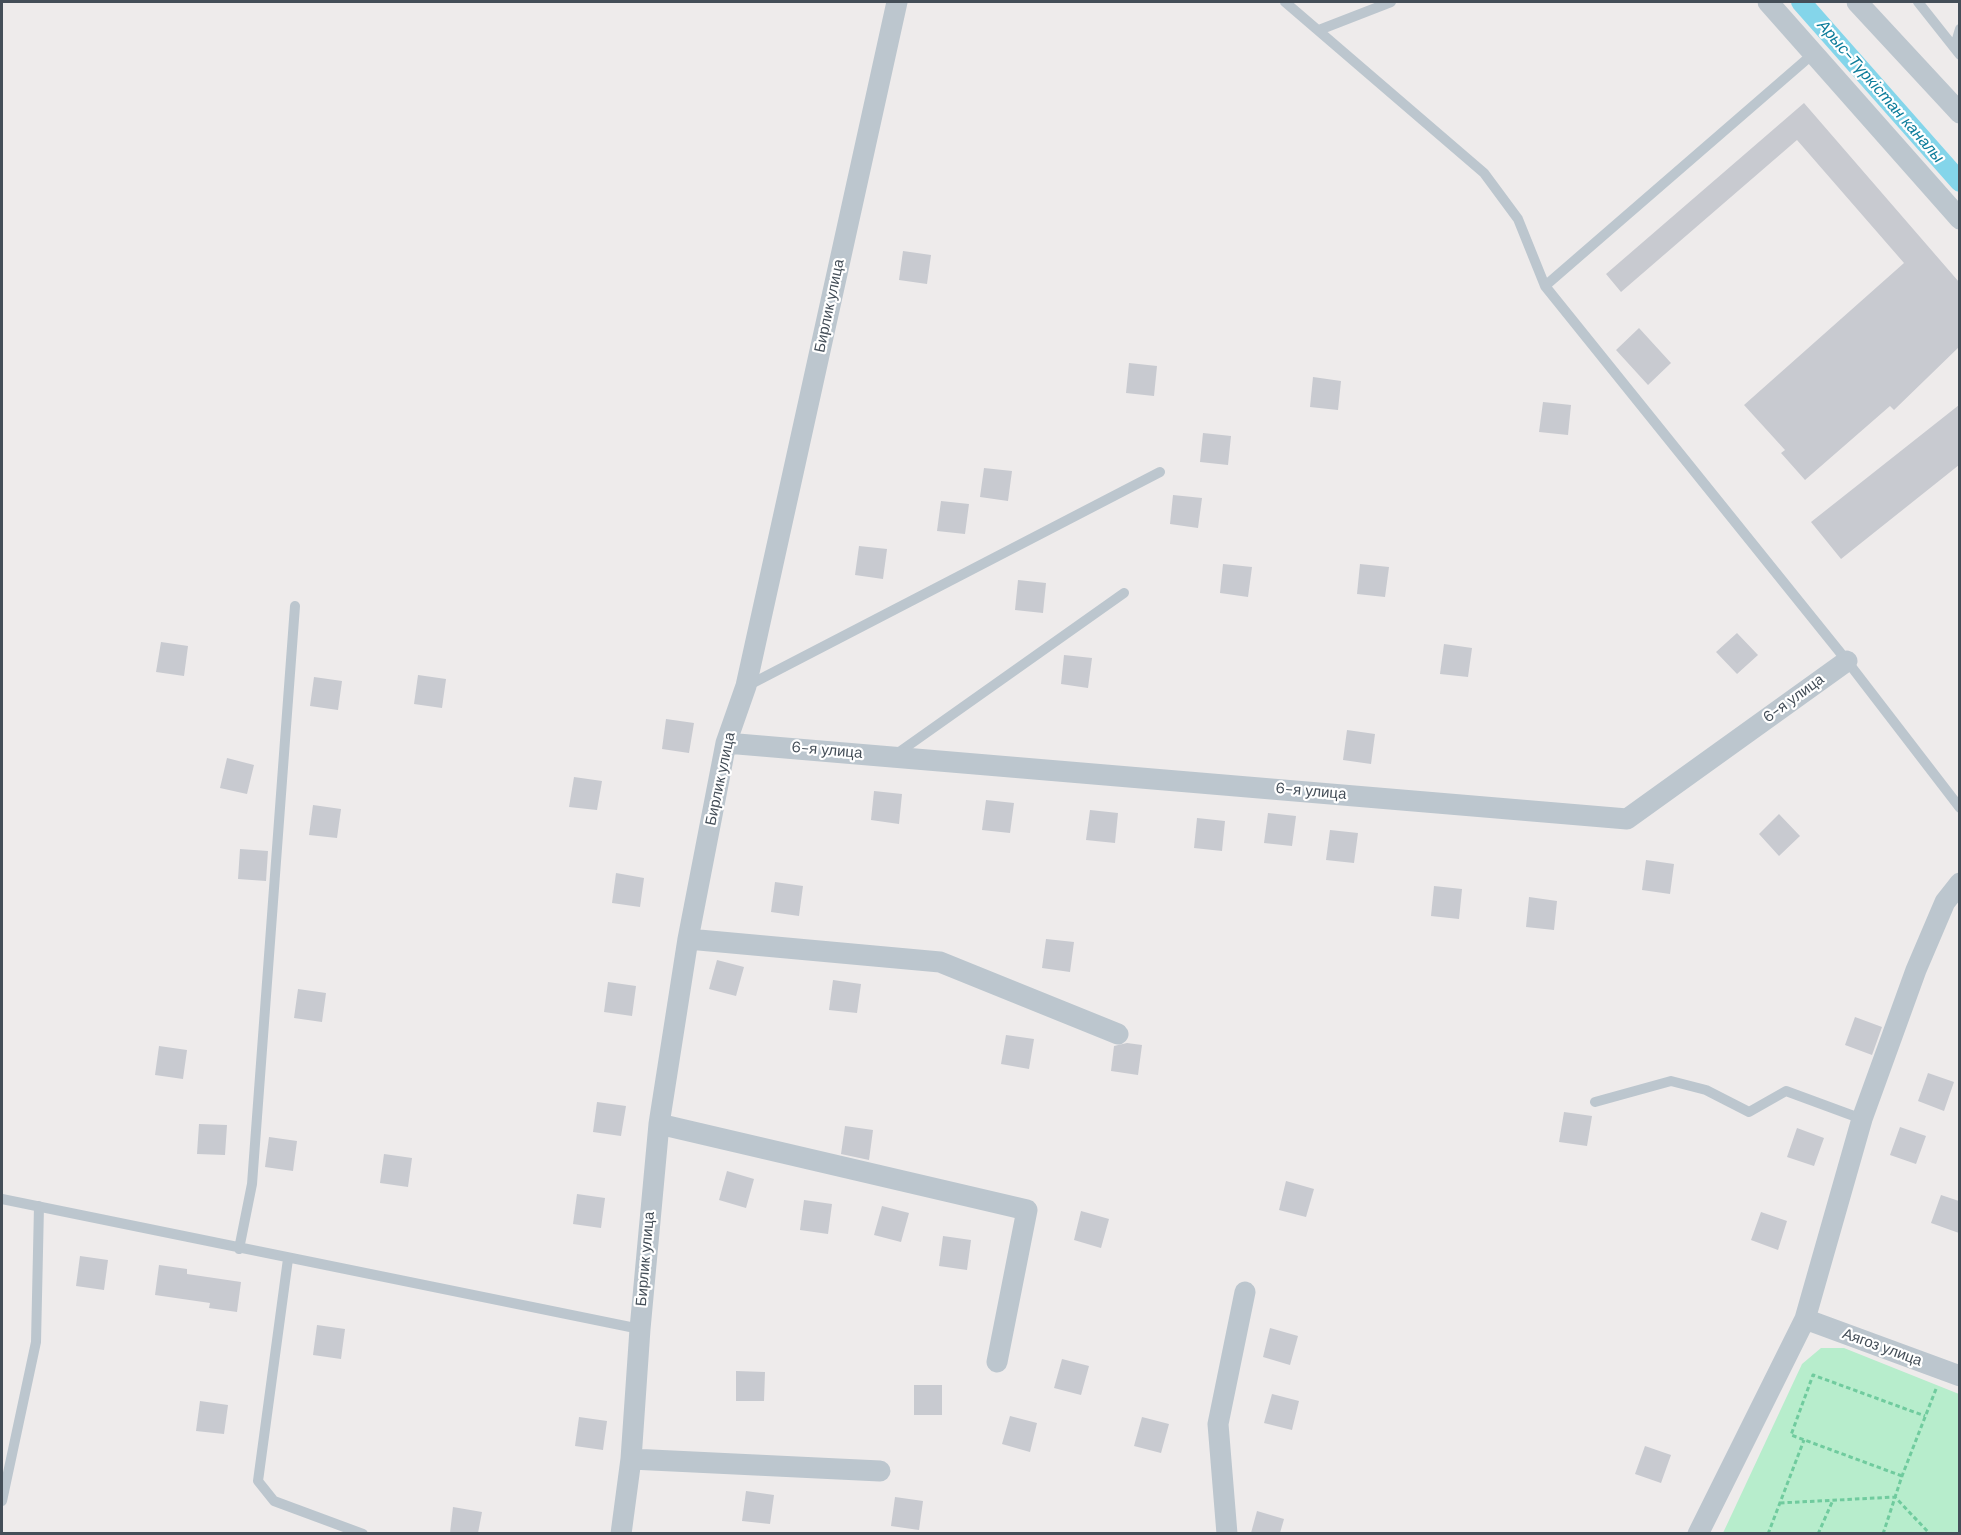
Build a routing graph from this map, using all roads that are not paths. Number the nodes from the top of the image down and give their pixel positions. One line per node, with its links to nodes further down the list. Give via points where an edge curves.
1 (897, 2): 18 (street, Бирлик улица)
2 (1285, 2): 8 (lane)
3 (1390, 2): 8 (lane)
4 (1768, 2): 10 (street)
5 (1857, 2): 11 (street)
6 (1918, 2): 9 (lane)
7 (1959, 29): 9 (lane)
8 (1318, 30): 13 (lane, via 1484,173 1518,219)
9 (1957, 50)
10 (1814, 53): 12 (street); 13 (lane)
11 (1959, 113)
12 (1959, 219)
13 (1545, 286): 17 (lane)
14 (1160, 472): 18 (lane)
15 (1124, 593): 20 (lane)
16 (294, 606): 30 (lane, via 252,1184)
17 (1846, 661): 20 (street, 6-я улица, via 1627,819); 21 (lane)
18 (746, 686): 19 (street, Бирлик улица)
19 (726, 743): 20 (street, 6-я улица); 23 (street, Бирлик улица)
20 (893, 757)
21 (1959, 808)
22 (1959, 883): 26 (street, via 1946,902 1916,970)
23 (688, 939): 24 (street, via 940,962); 27 (street, Бирлик улица)
24 (1118, 1034)
25 (1595, 1102): 26 (lane, via 1671,1081 1706,1090 1749,1112 1786,1092)
26 (1862, 1119): 33 (street)
27 (659, 1124): 34 (street, Бирлик улица); 35 (street, via 1027,1210)
28 (2, 1199): 29 (lane)
29 (39, 1206): 30 (lane); 39 (lane, via 36,1342)
30 (239, 1249): 31 (lane)
31 (288, 1259): 34 (lane); 40 (lane, via 258,1481 274,1501)
32 (1245, 1292): 42 (street, via 1218,1424)
33 (1805, 1319): 36 (street, Аягоз улица); 43 (street)
34 (640, 1329): 37 (street, Бирлик улица)
35 (997, 1362)
36 (1952, 1373)
37 (631, 1459): 38 (street); 41 (street, Бирлик улица)
38 (880, 1471)
39 (2, 1501)
40 (363, 1533)
41 (621, 1533)
42 (1227, 1533)
43 (1698, 1533)

